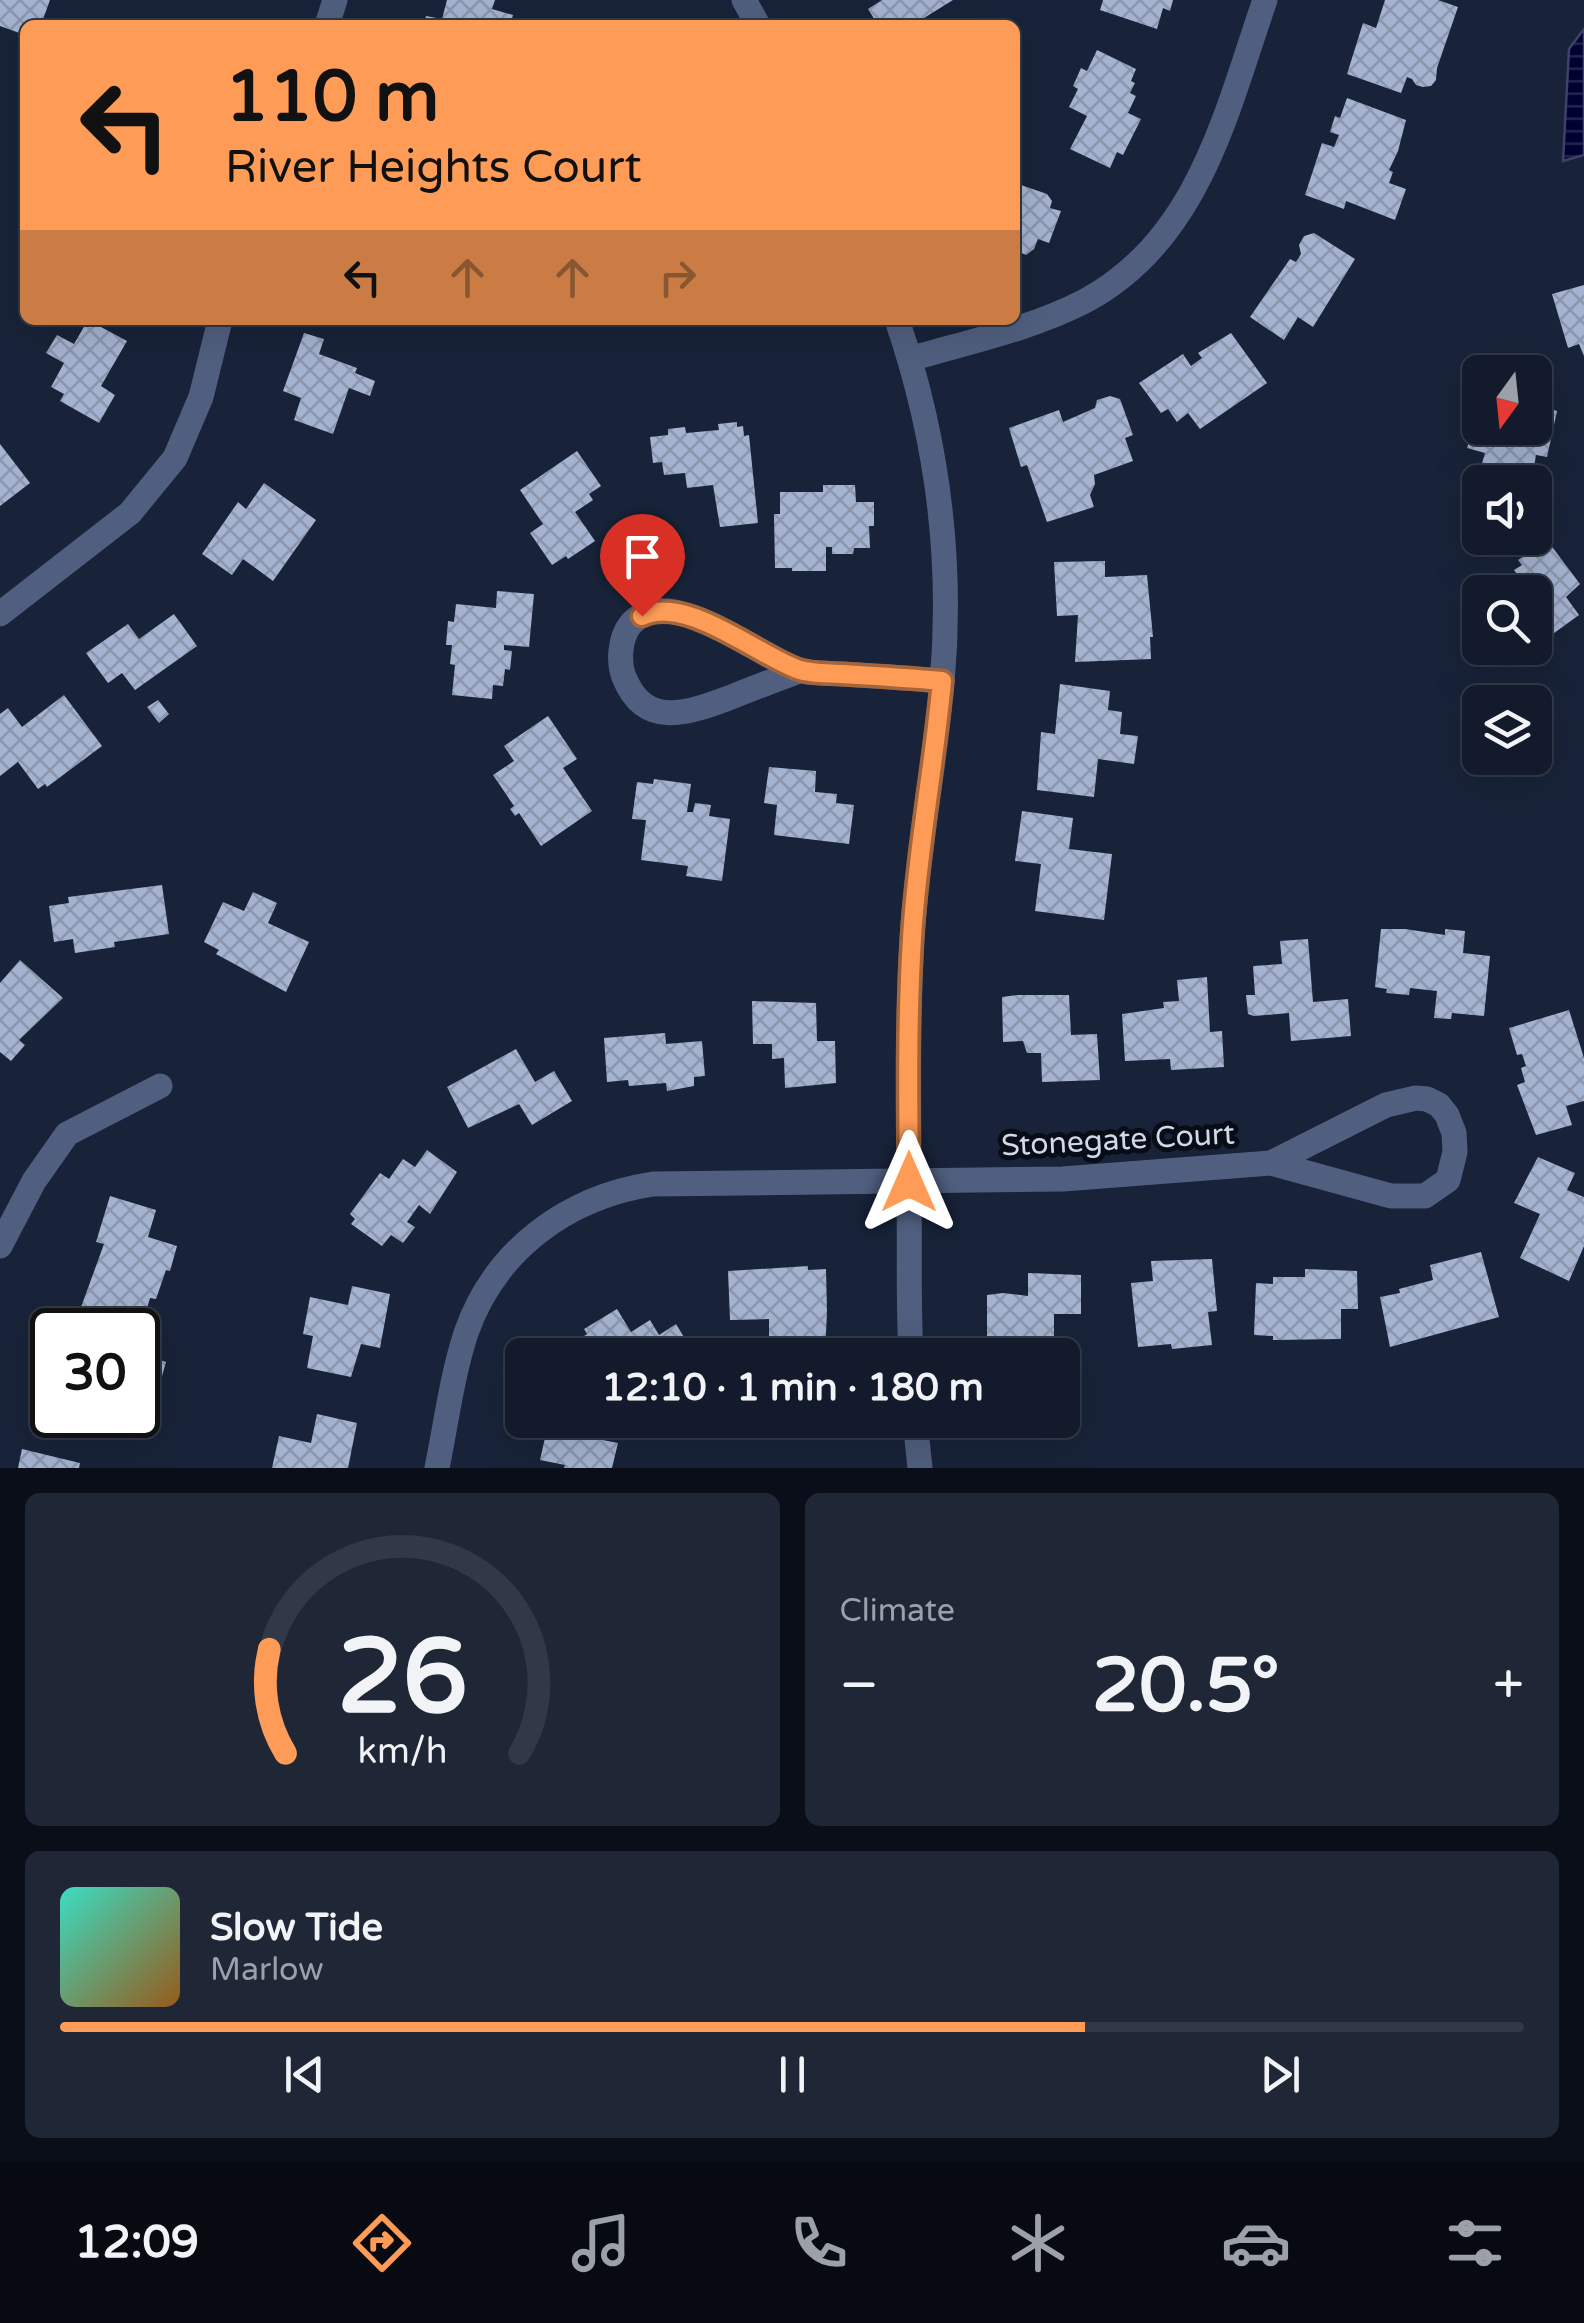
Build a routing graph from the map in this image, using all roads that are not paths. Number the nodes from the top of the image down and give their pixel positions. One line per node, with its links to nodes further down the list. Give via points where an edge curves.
1 (1265, 0): 5 (street, via 1185,207 1142,257 1088,299)
2 (219, 325): 7 (street, via 202,397 175,458 130,513)
3 (899, 325): 6 (street)
4 (1019, 325): 6 (street)
5 (1020, 325)
6 (910, 359): 9 (street, via 942,523)
7 (0, 614)
8 (799, 671): 8 (street, via 719,628 667,611 642,616 622,643 620,665 629,688 644,705 673,715); 9 (street)
9 (942, 681): 12 (street, via 912,939)
10 (160, 1086): 13 (street, via 66,1134)
11 (1271, 1163): 11 (street, Stonegate Court, via 1400,1100 1439,1106 1454,1133 1448,1180 1425,1196 1391,1196); 12 (street, Stonegate Court, via 1064,1179)
12 (909, 1182): 14 (street); 16 (street, Stonegate Court, via 653,1184 566,1213 521,1245 478,1305)
13 (0, 1246)
14 (911, 1338)
15 (918, 1438): 17 (street)
16 (437, 1468)
17 (920, 1468)

